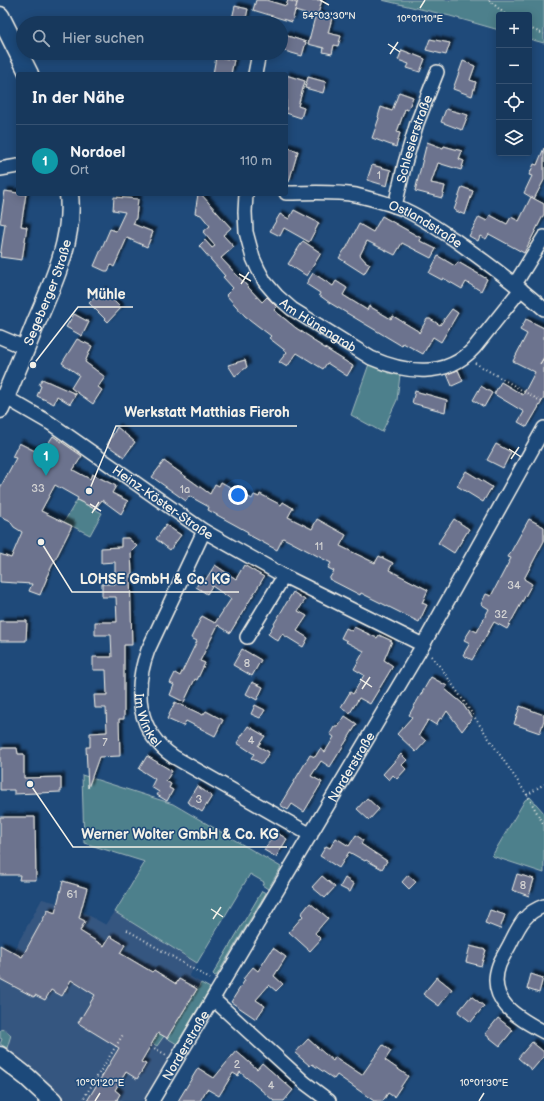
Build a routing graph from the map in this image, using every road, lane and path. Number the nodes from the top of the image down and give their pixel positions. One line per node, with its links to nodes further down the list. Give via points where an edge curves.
1 (489, 0): 2 (path)
2 (503, 12)
3 (0, 16): 6 (main road)
4 (532, 29): 5 (path)
5 (544, 34)
6 (16, 48)
7 (22, 60): 9 (main road)
8 (258, 60): 10 (street)
9 (28, 72)
10 (255, 72)
11 (437, 72): 17 (street, Schlesierstraße, via 417,123)
12 (16, 166): 13 (street)
13 (0, 169)
14 (288, 193): 17 (street, Ostlandstraße, via 326,192 354,195)
15 (69, 196): 22 (main road, Segeberger Straße, via 68,225 62,257)
16 (246, 196): 23 (street, Am Hünengrab, via 246,232 253,258 265,282 292,309 371,358 396,368 432,370)
17 (395, 206): 19 (street, Ostlandstraße, via 432,226)
18 (544, 237): 19 (street, Am Hünengrab)
19 (518, 287): 20 (street, Ostlandstraße); 23 (street, Am Hünengrab)
20 (544, 309)
21 (0, 337): 22 (street)
22 (26, 348): 24 (main road, Segeberger Straße)
23 (465, 357): 25 (path)
24 (2, 403): 27 (street, Heinz-Köster-Straße, via 50,423)
25 (544, 403)
26 (544, 428): 30 (street, Norderstraße)
27 (204, 532): 28 (street, Heinz-Köster-Straße); 34 (street, Im Winkel, via 142,667 140,696 143,716 156,742 164,750)
28 (284, 576): 29 (street); 30 (street, Heinz-Köster-Straße)
29 (247, 636)
30 (423, 645): 32 (path); 34 (street, Norderstraße)
31 (544, 784): 32 (path)
32 (527, 795): 33 (path)
33 (544, 825)
34 (311, 835): 38 (street, Norderstraße)
35 (544, 906): 39 (street, via 531,912 520,923 499,965 497,975 498,993 510,1011)
36 (127, 930): 37 (path)
37 (211, 980)
38 (213, 999): 50 (street, Norderstraße); 51 (street, via 305,1084)
39 (544, 1032)
40 (124, 1033): 44 (path)
41 (151, 1046): 43 (path)
42 (0, 1056): 47 (main road, via 27,1076)
43 (169, 1057)
44 (99, 1074): 45 (path); 48 (path)
45 (102, 1076)
46 (117, 1099): 49 (path)
47 (53, 1101)
48 (82, 1101)
49 (121, 1101)
50 (152, 1101)
51 (329, 1101)

